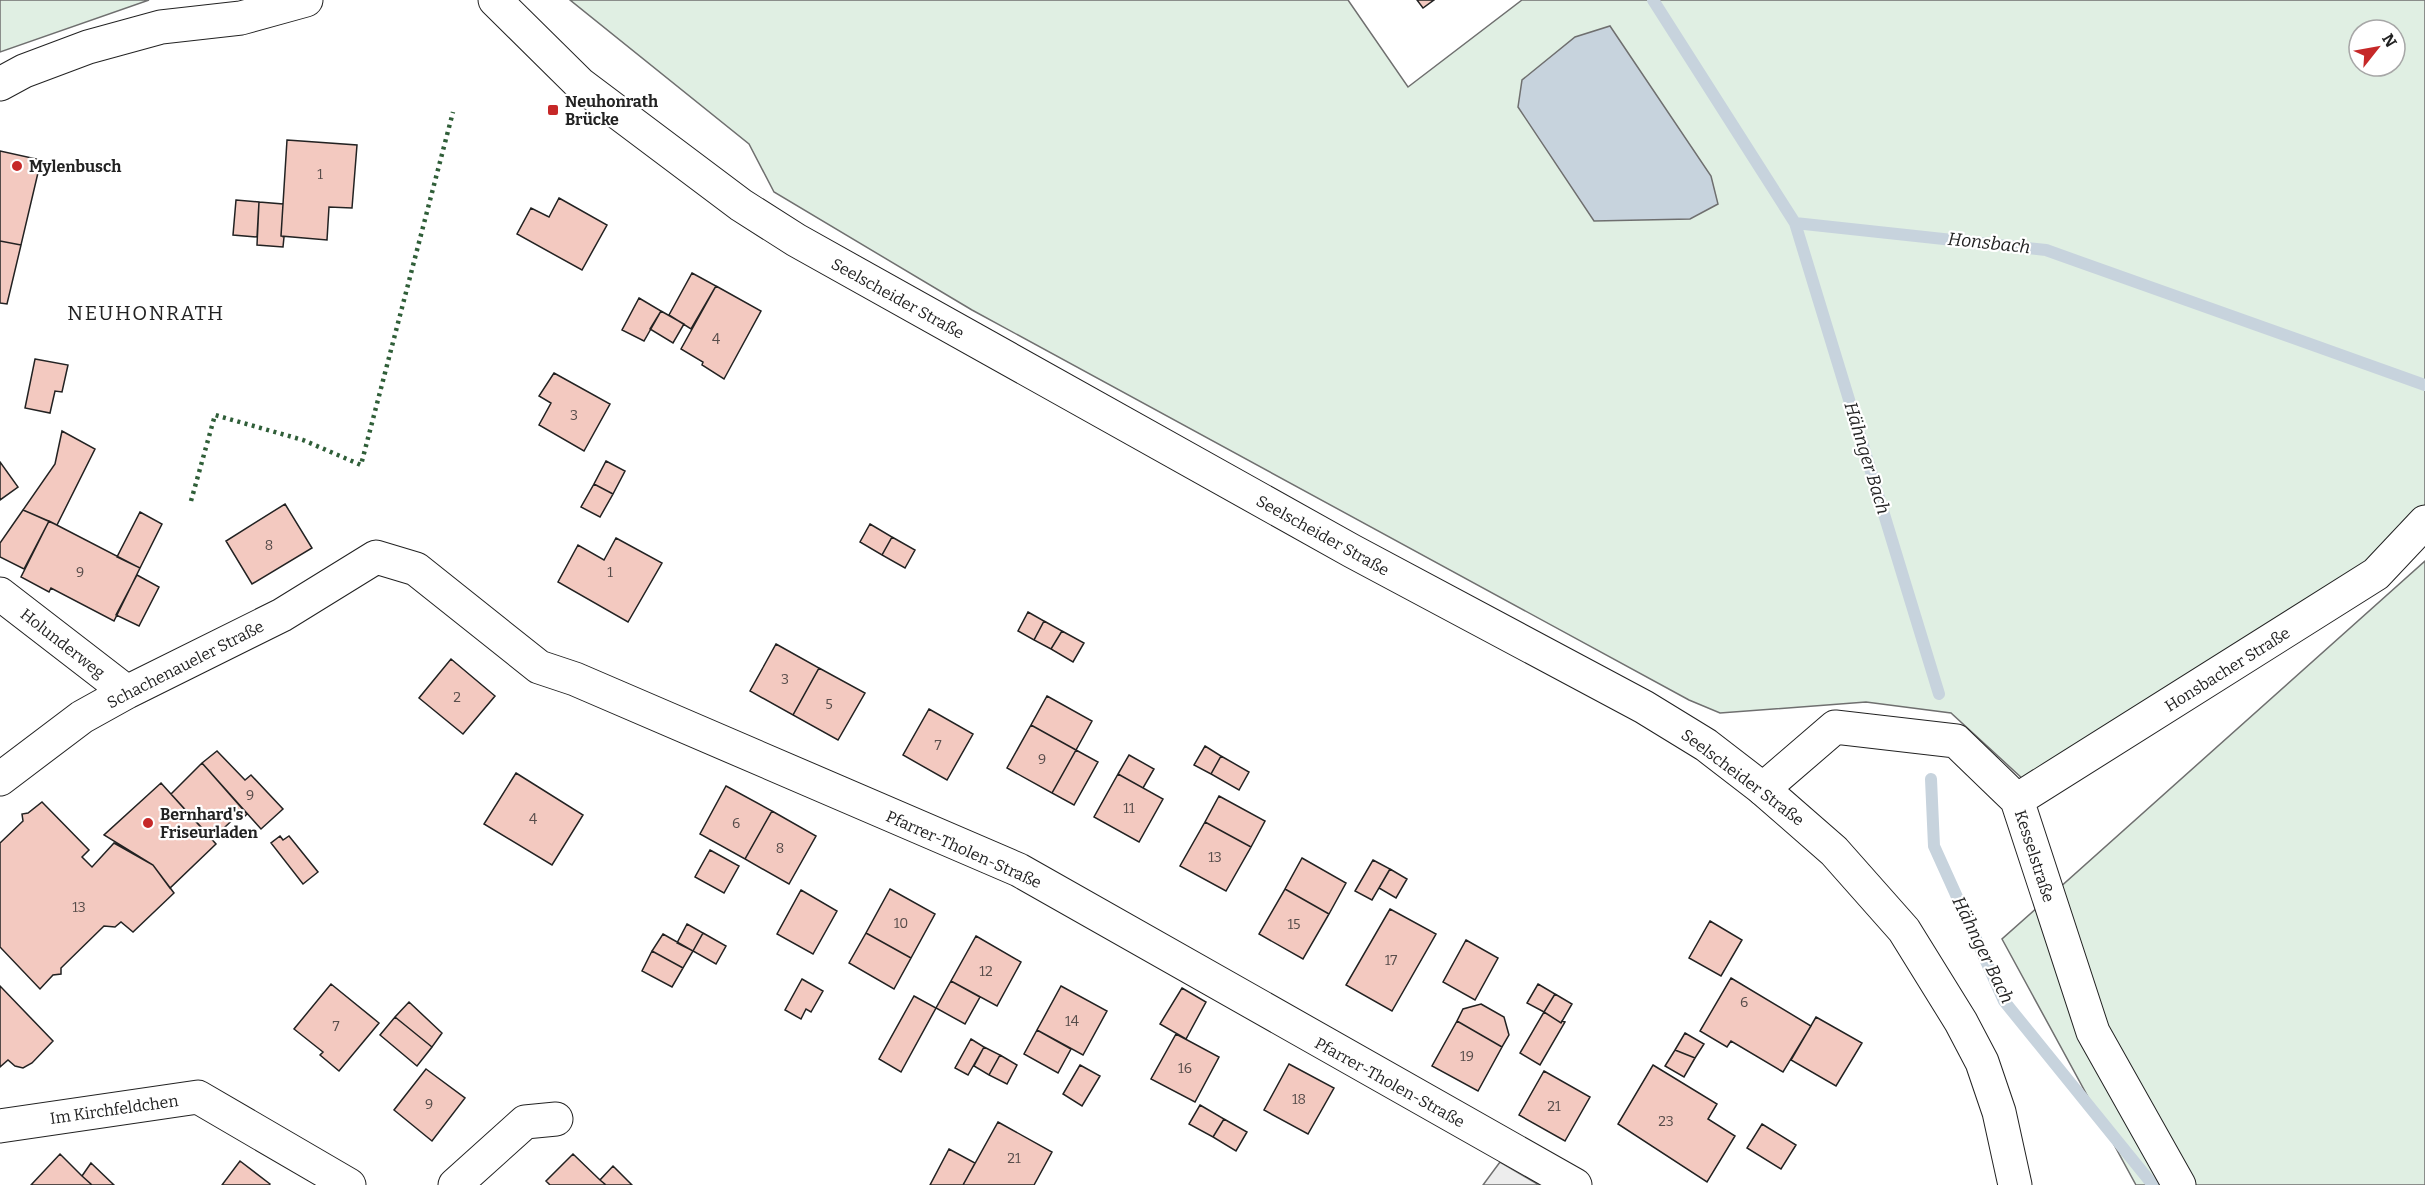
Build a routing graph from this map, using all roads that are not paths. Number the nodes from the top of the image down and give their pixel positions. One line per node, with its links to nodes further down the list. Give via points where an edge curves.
1 (306, 0): 3 (street, via 241,18 161,27 88,47)
2 (495, 0): 9 (street, Seelscheider Straße, via 580,84 741,205 796,240 1331,540 1644,708 1706,745)
3 (0, 84)
4 (2425, 522): 10 (street, Honsbacher Straße, via 2376,574)
5 (376, 556): 7 (street, Schachenaueler Straße, via 282,615); 15 (street, Pfarrer-Tholen-Straße, via 416,569 538,667 575,679 1019,870)
6 (0, 594): 7 (street, Holunderweg)
7 (127, 692): 8 (street, Schachenaueler Straße, via 82,717)
8 (0, 779)
9 (1763, 789): 10 (street, Kesselstraße, via 1835,727 1956,741); 16 (street, Seelscheider Straße, via 1834,851 1904,930 1982,1062)
10 (2017, 800): 17 (street, Kesselstraße, via 2093,1032)
11 (556, 1119): 14 (street, via 525,1122)
12 (0, 1126): 13 (street, Im Kirchfeldchen, via 198,1097)
13 (349, 1185)
14 (455, 1185)
15 (1575, 1185)
16 (2015, 1185)
17 (2179, 1185)

